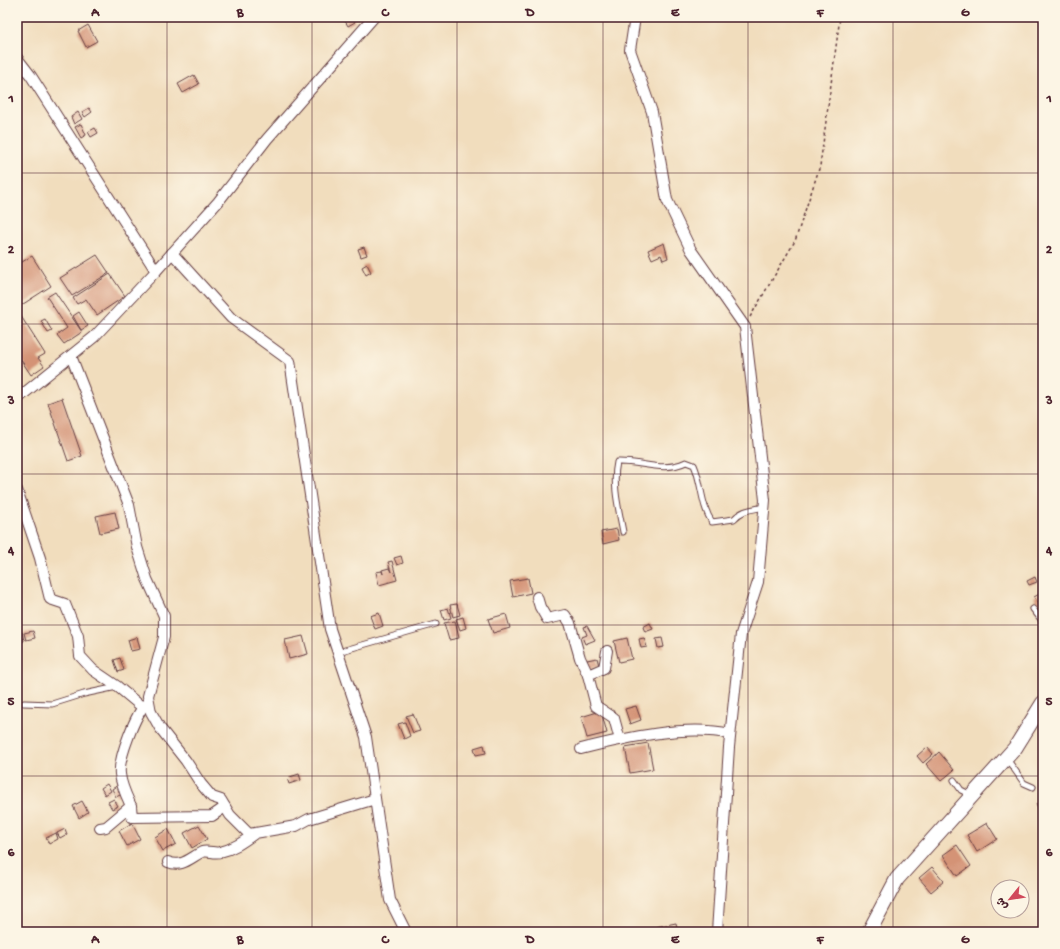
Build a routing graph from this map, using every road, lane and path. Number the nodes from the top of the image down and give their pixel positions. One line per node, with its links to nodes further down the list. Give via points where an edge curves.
1 (374, 17): 5 (street, via 267,139 218,202)
2 (635, 17): 7 (street, via 630,50 652,112 667,200 691,250)
3 (840, 17): 7 (path, via 820,166 795,241)
4 (17, 58): 6 (street, via 111,198)
5 (172, 254): 6 (street); 17 (street, via 231,318 290,361 330,628)
6 (156, 271): 8 (street, via 94,337)
7 (745, 327): 11 (street)
8 (71, 356): 9 (street); 23 (street, via 129,505 147,579 164,616 164,637)
9 (17, 400)
10 (17, 490): 20 (street, via 40,558 50,599 64,604 68,610 78,636 80,656 92,670)
11 (764, 507): 12 (lane, via 747,510 734,519 712,522 707,516 694,465 686,462 679,466 656,467 618,462 615,472 616,489); 24 (street, via 758,582 741,634)
12 (623, 532)
13 (537, 597): 19 (street, via 547,619 565,615)
14 (1033, 609): 15 (lane)
15 (1043, 622)
16 (436, 624): 17 (lane)
17 (338, 652): 31 (street, via 366,737)
18 (607, 652): 19 (street, via 604,668)
19 (588, 675): 25 (street, via 596,706 614,718)
20 (118, 687): 21 (lane, via 52,704); 23 (street)
21 (24, 703)
22 (1043, 703): 27 (street)
23 (146, 705): 32 (street, via 135,718 119,772); 33 (street, via 201,784 212,797 221,800)
24 (730, 734): 25 (street, via 714,730 697,730); 38 (street)
25 (620, 740): 26 (street)
26 (581, 750)
27 (1006, 758): 29 (lane, via 1024,783); 30 (street)
28 (954, 780): 30 (lane, via 961,790)
29 (1033, 787)
30 (972, 796): 39 (street, via 897,879)
31 (376, 799): 35 (street, via 308,819 296,826); 37 (street, via 390,900)
32 (131, 806): 33 (street, via 132,817 142,818 212,816); 34 (street, via 106,827)
33 (225, 807): 35 (street, via 249,834)
34 (100, 828)
35 (254, 834): 36 (street, via 238,846 220,853 203,851 185,862 174,865)
36 (168, 862)
37 (406, 932)
38 (717, 932)
39 (869, 932)

